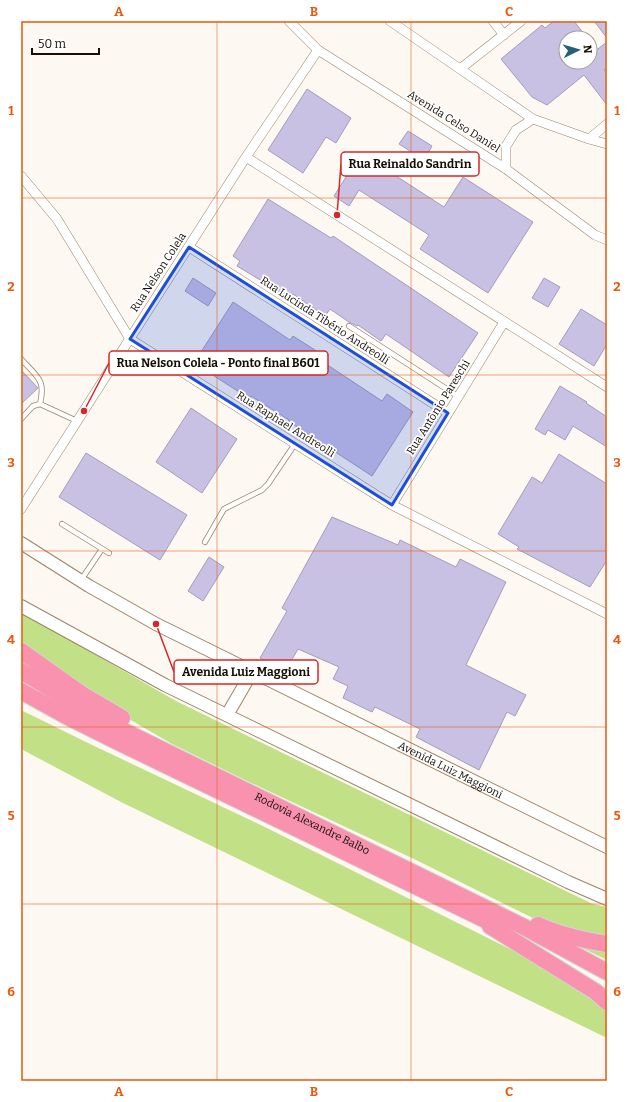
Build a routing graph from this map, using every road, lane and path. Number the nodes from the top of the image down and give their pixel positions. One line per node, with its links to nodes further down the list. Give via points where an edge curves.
1 (289, 21): 6 (street, Avenida Celso Daniel)
2 (390, 21): 7 (street)
3 (493, 21): 5 (street)
4 (521, 21): 5 (street)
5 (504, 35): 7 (street)
6 (318, 50): 12 (street, Rua Nelson Colela); 13 (street, Avenida Celso Daniel)
7 (460, 69): 8 (street)
8 (533, 119): 10 (street); 13 (street, via 516,130 506,146)
9 (607, 124): 10 (street)
10 (589, 139): 11 (street)
11 (607, 144)
12 (246, 157): 16 (street, Rua Nelson Colela); 17 (street)
13 (506, 169): 15 (street, Avenida Celso Daniel, via 595,235)
14 (21, 176): 19 (street, Rua Raphael Andreolli, via 57,219)
15 (607, 240)
16 (189, 247): 19 (street, Rua Nelson Colela); 24 (street, Rua Lucinda Tibério Andreolli)
17 (504, 322): 21 (street); 22 (street, Rua Antônio Pareschi)
18 (349, 326): 22 (lane)
19 (130, 339): 26 (street, Rua Nelson Colela); 27 (street, Rua Raphael Andreolli)
20 (21, 359): 23 (lane, via 41,382 43,393)
21 (607, 387)
22 (459, 396): 24 (street, Rua Antônio Pareschi)
23 (40, 404): 25 (lane, via 33,406); 26 (lane)
24 (448, 413): 28 (street, Rua Antônio Pareschi)
25 (21, 419)
26 (77, 422): 29 (street, Rua Nelson Colela)
27 (295, 444): 28 (street, Rua Raphael Andreolli); 31 (lane, via 262,490 224,510)
28 (392, 505): 37 (street, Rua Raphael Andreolli)
29 (21, 509)
30 (62, 524): 33 (lane)
31 (205, 542)
32 (21, 543): 35 (street, Avenida Luiz Maggioni)
33 (102, 549): 34 (lane); 35 (lane)
34 (109, 553)
35 (80, 581): 40 (street, Avenida Luiz Maggioni, via 156,624)
36 (21, 606): 43 (street, via 166,685)
37 (607, 614)
38 (21, 652): 45 (highway, via 83,695)
39 (21, 671): 45 (highway, Rodovia Alexandre Balbo, via 85,710)
40 (252, 672): 43 (street); 47 (street, Avenida Luiz Maggioni)
41 (21, 691): 44 (highway, Rodovia Alexandre Balbo)
42 (21, 703): 44 (highway)
43 (227, 715): 48 (street)
44 (180, 773): 49 (highway, Rodovia Alexandre Balbo)
45 (225, 782): 46 (highway, Rodovia Alexandre Balbo)
46 (315, 824): 50 (highway, via 397,859 546,929 578,939); 51 (highway, Rodovia Alexandre Balbo, via 524,927)
47 (607, 847)
48 (607, 899)
49 (470, 914): 52 (highway, Rodovia Alexandre Balbo); 53 (highway, via 573,977)
50 (607, 944)
51 (607, 972)
52 (607, 976)
53 (607, 1002)

